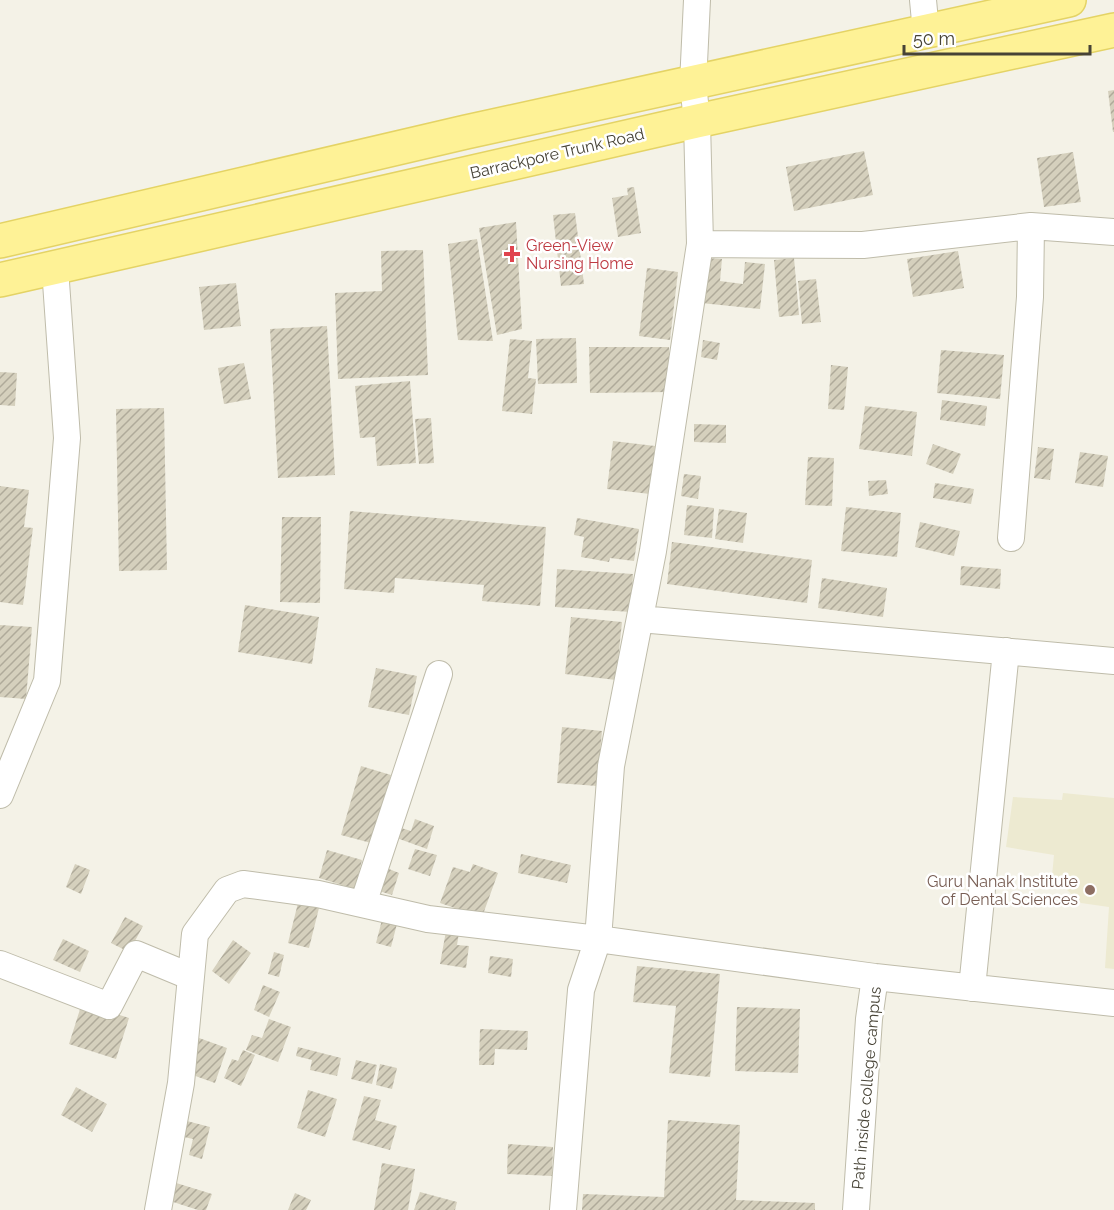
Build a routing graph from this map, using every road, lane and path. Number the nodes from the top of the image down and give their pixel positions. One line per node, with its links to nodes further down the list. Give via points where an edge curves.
1 (697, 0): 6 (street)
2 (923, 0): 5 (street)
3 (1069, 0): 5 (main road)
4 (1114, 30): 7 (main road, Barrackpore Trunk Road)
5 (926, 32): 6 (main road)
6 (693, 84): 7 (street); 10 (main road)
7 (697, 121): 11 (street); 12 (main road, Barrackpore Trunk Road)
8 (1031, 226): 9 (street); 11 (street, via 863,245); 14 (street, via 1030,297)
9 (1114, 232)
10 (0, 241)
11 (700, 244): 15 (street)
12 (55, 268): 13 (main road, Barrackpore Trunk Road); 19 (street, via 67,438 47,681)
13 (0, 280)
14 (1011, 538)
15 (640, 620): 16 (street); 21 (street, via 611,766)
16 (1006, 651): 17 (street); 25 (street)
17 (1114, 661)
18 (439, 674): 20 (street)
19 (0, 795)
20 (363, 904): 21 (street, via 428,919); 23 (street, via 243,884 227,890 195,934)
21 (598, 939): 24 (street); 28 (street, via 581,990)
22 (0, 964): 23 (street, via 109,1006 136,954)
23 (189, 976): 27 (street, via 181,1083)
24 (875, 977): 25 (street, Path inside college campus); 29 (street, Path inside college campus)
25 (972, 988): 26 (street, Path inside college campus)
26 (1114, 1003)
27 (158, 1210)
28 (563, 1210)
29 (856, 1210)

